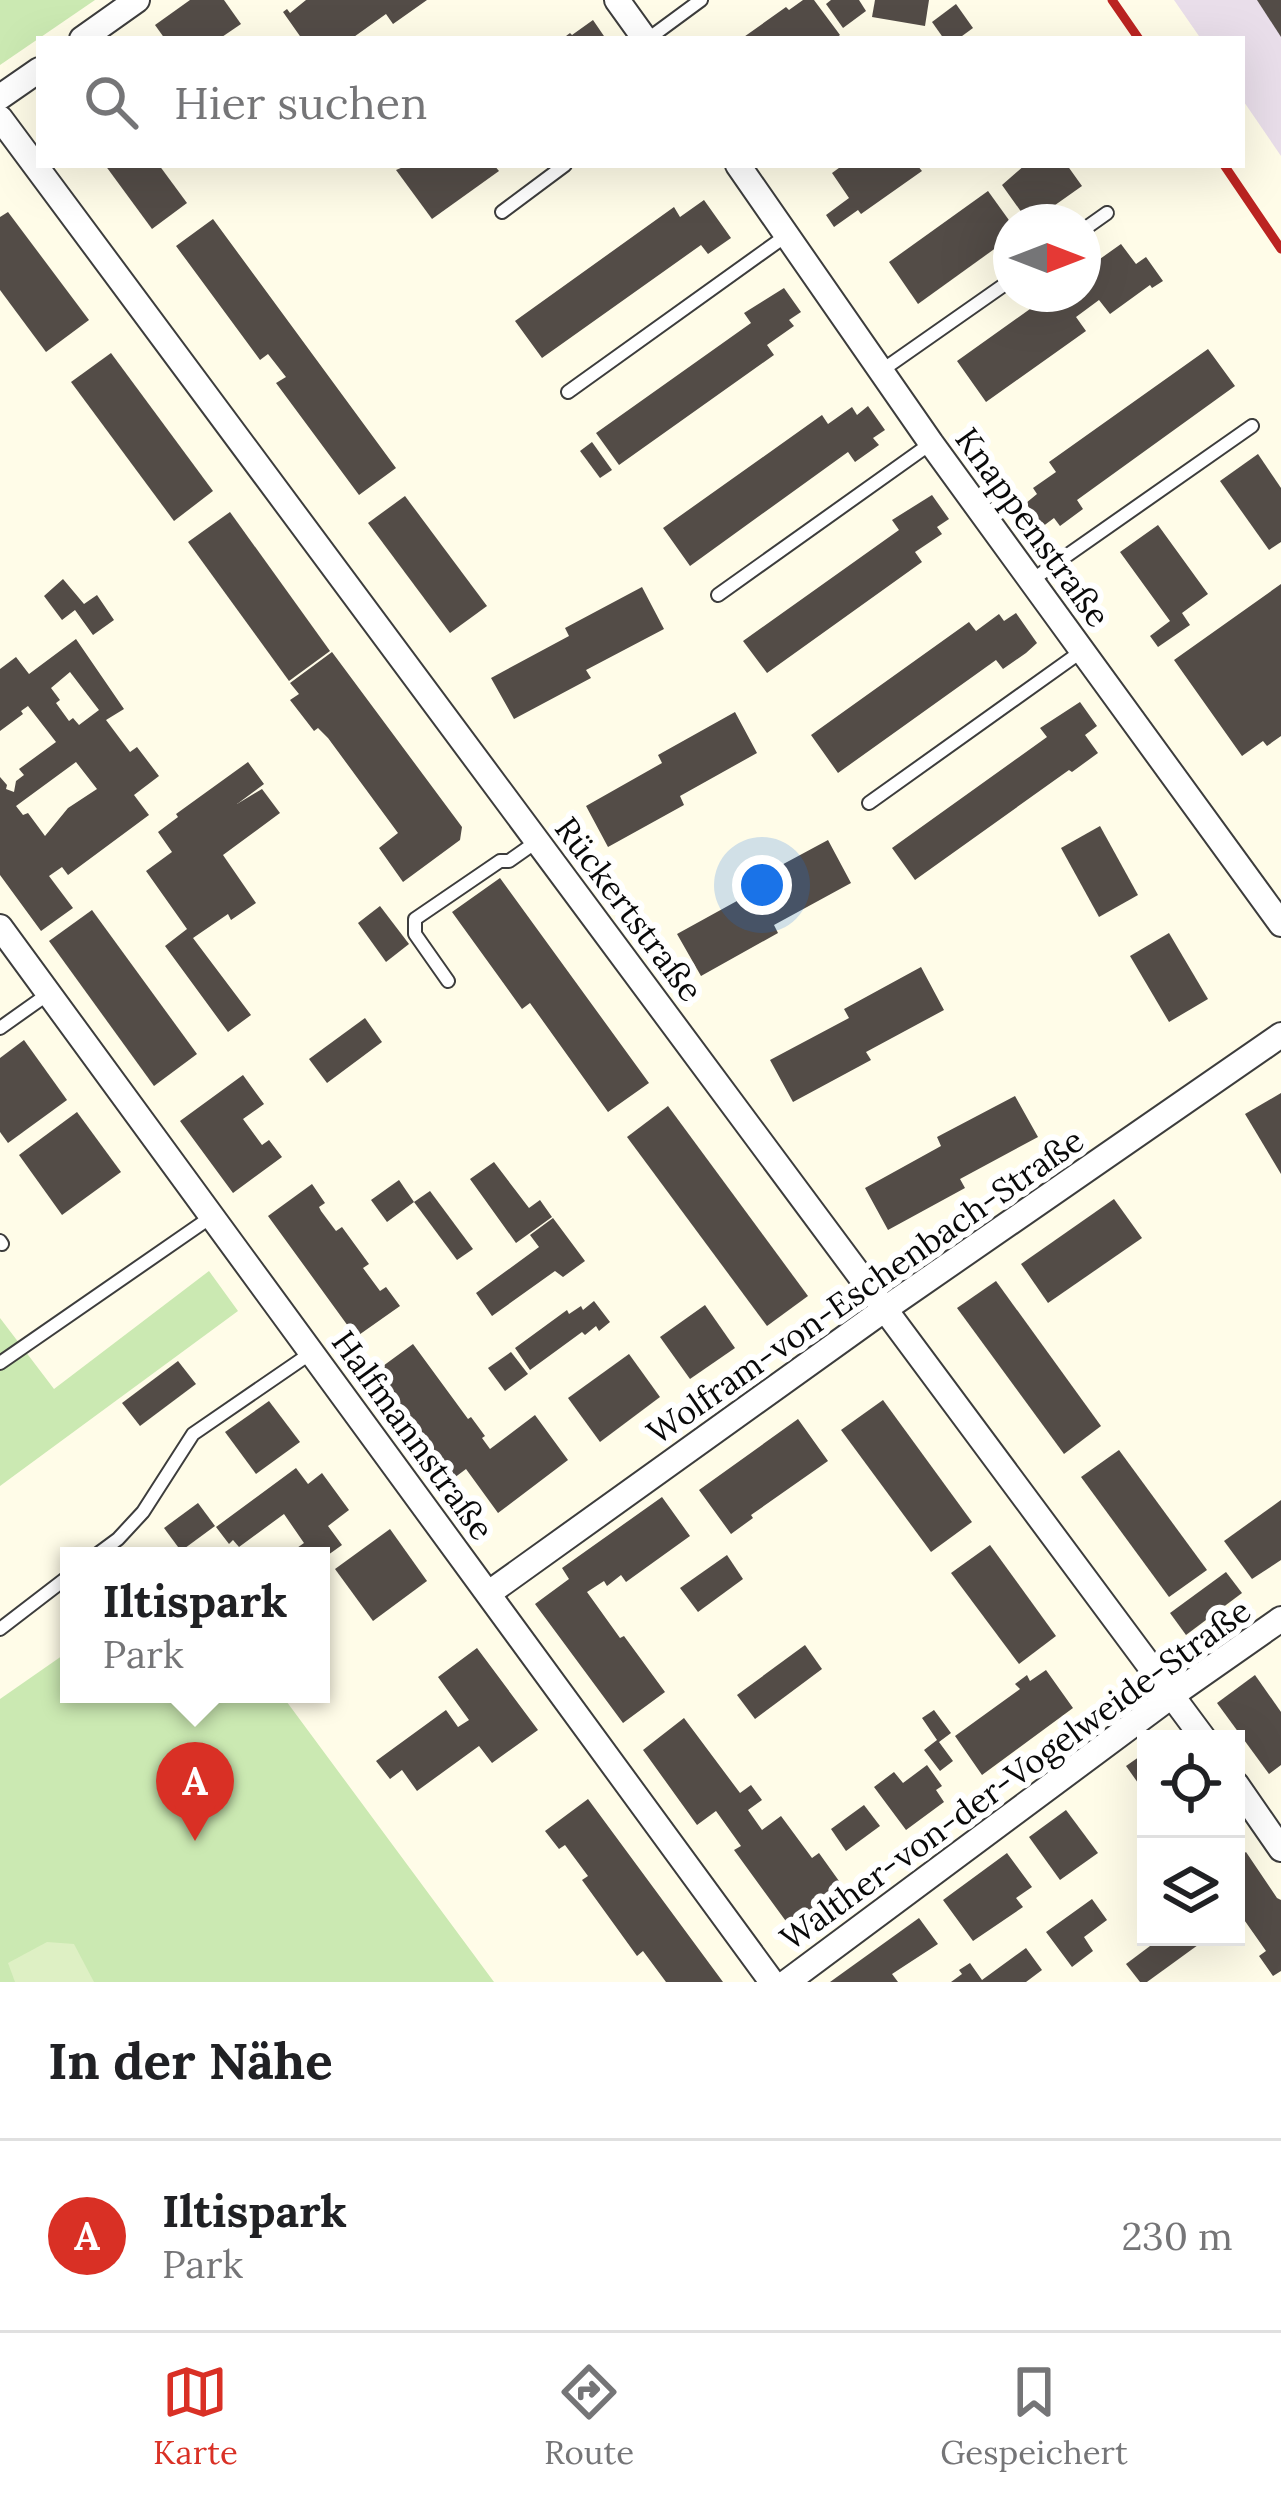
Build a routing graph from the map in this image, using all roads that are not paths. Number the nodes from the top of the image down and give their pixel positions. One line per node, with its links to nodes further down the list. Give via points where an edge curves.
1 (137, 0): 4 (street)
2 (617, 0): 5 (street)
3 (701, 0): 6 (lane)
4 (86, 36)
5 (645, 36)
6 (651, 36)
7 (36, 72): 8 (street)
8 (0, 97)
9 (0, 118): 10 (street, Rückertstraße)
10 (36, 166)
11 (37, 168): 27 (street, Rückertstraße)
12 (561, 168): 14 (lane)
13 (740, 168): 17 (street, Knappenstraße)
14 (502, 212)
15 (1107, 213): 16 (lane)
16 (1101, 217)
17 (788, 235): 19 (street, Knappenstraße); 20 (lane)
18 (993, 292): 19 (lane)
19 (881, 370): 22 (street, Knappenstraße)
20 (568, 392)
21 (1252, 426): 23 (lane)
22 (931, 443): 23 (street, Knappenstraße); 24 (lane)
23 (1031, 580): 25 (street, Knappenstraße)
24 (718, 595)
25 (1082, 650): 26 (lane); 28 (street, Knappenstraße)
26 (869, 803)
27 (537, 841): 30 (lane, via 415,920 415,934); 35 (street, Rückertstraße)
28 (1281, 924)
29 (0, 927): 31 (street, Halfmannstraße)
30 (448, 981)
31 (49, 993): 32 (lane); 34 (street, Halfmannstraße)
32 (0, 1028)
33 (1281, 1035): 35 (street, Wolfram-von-Eschenbach-Straße)
34 (213, 1216): 36 (street, Halfmannstraße); 37 (lane)
35 (885, 1309): 40 (street, Wolfram-von-Eschenbach-Straße); 43 (street, Rückertstraße)
36 (312, 1352): 38 (lane, via 193,1434 143,1512); 40 (street, Halfmannstraße)
37 (0, 1364)
38 (107, 1547)
39 (60, 1583): 42 (lane)
40 (489, 1593): 47 (street, Halfmannstraße)
41 (1281, 1619): 43 (street, Walther-von-der-Vogelweide-Straße)
42 (0, 1629)
43 (1174, 1694): 44 (street, Rückertstraße); 48 (street, Walther-von-der-Vogelweide-Straße)
44 (1198, 1730)
45 (1245, 1797): 46 (street)
46 (1281, 1849)
47 (772, 1982)
48 (787, 1982)

